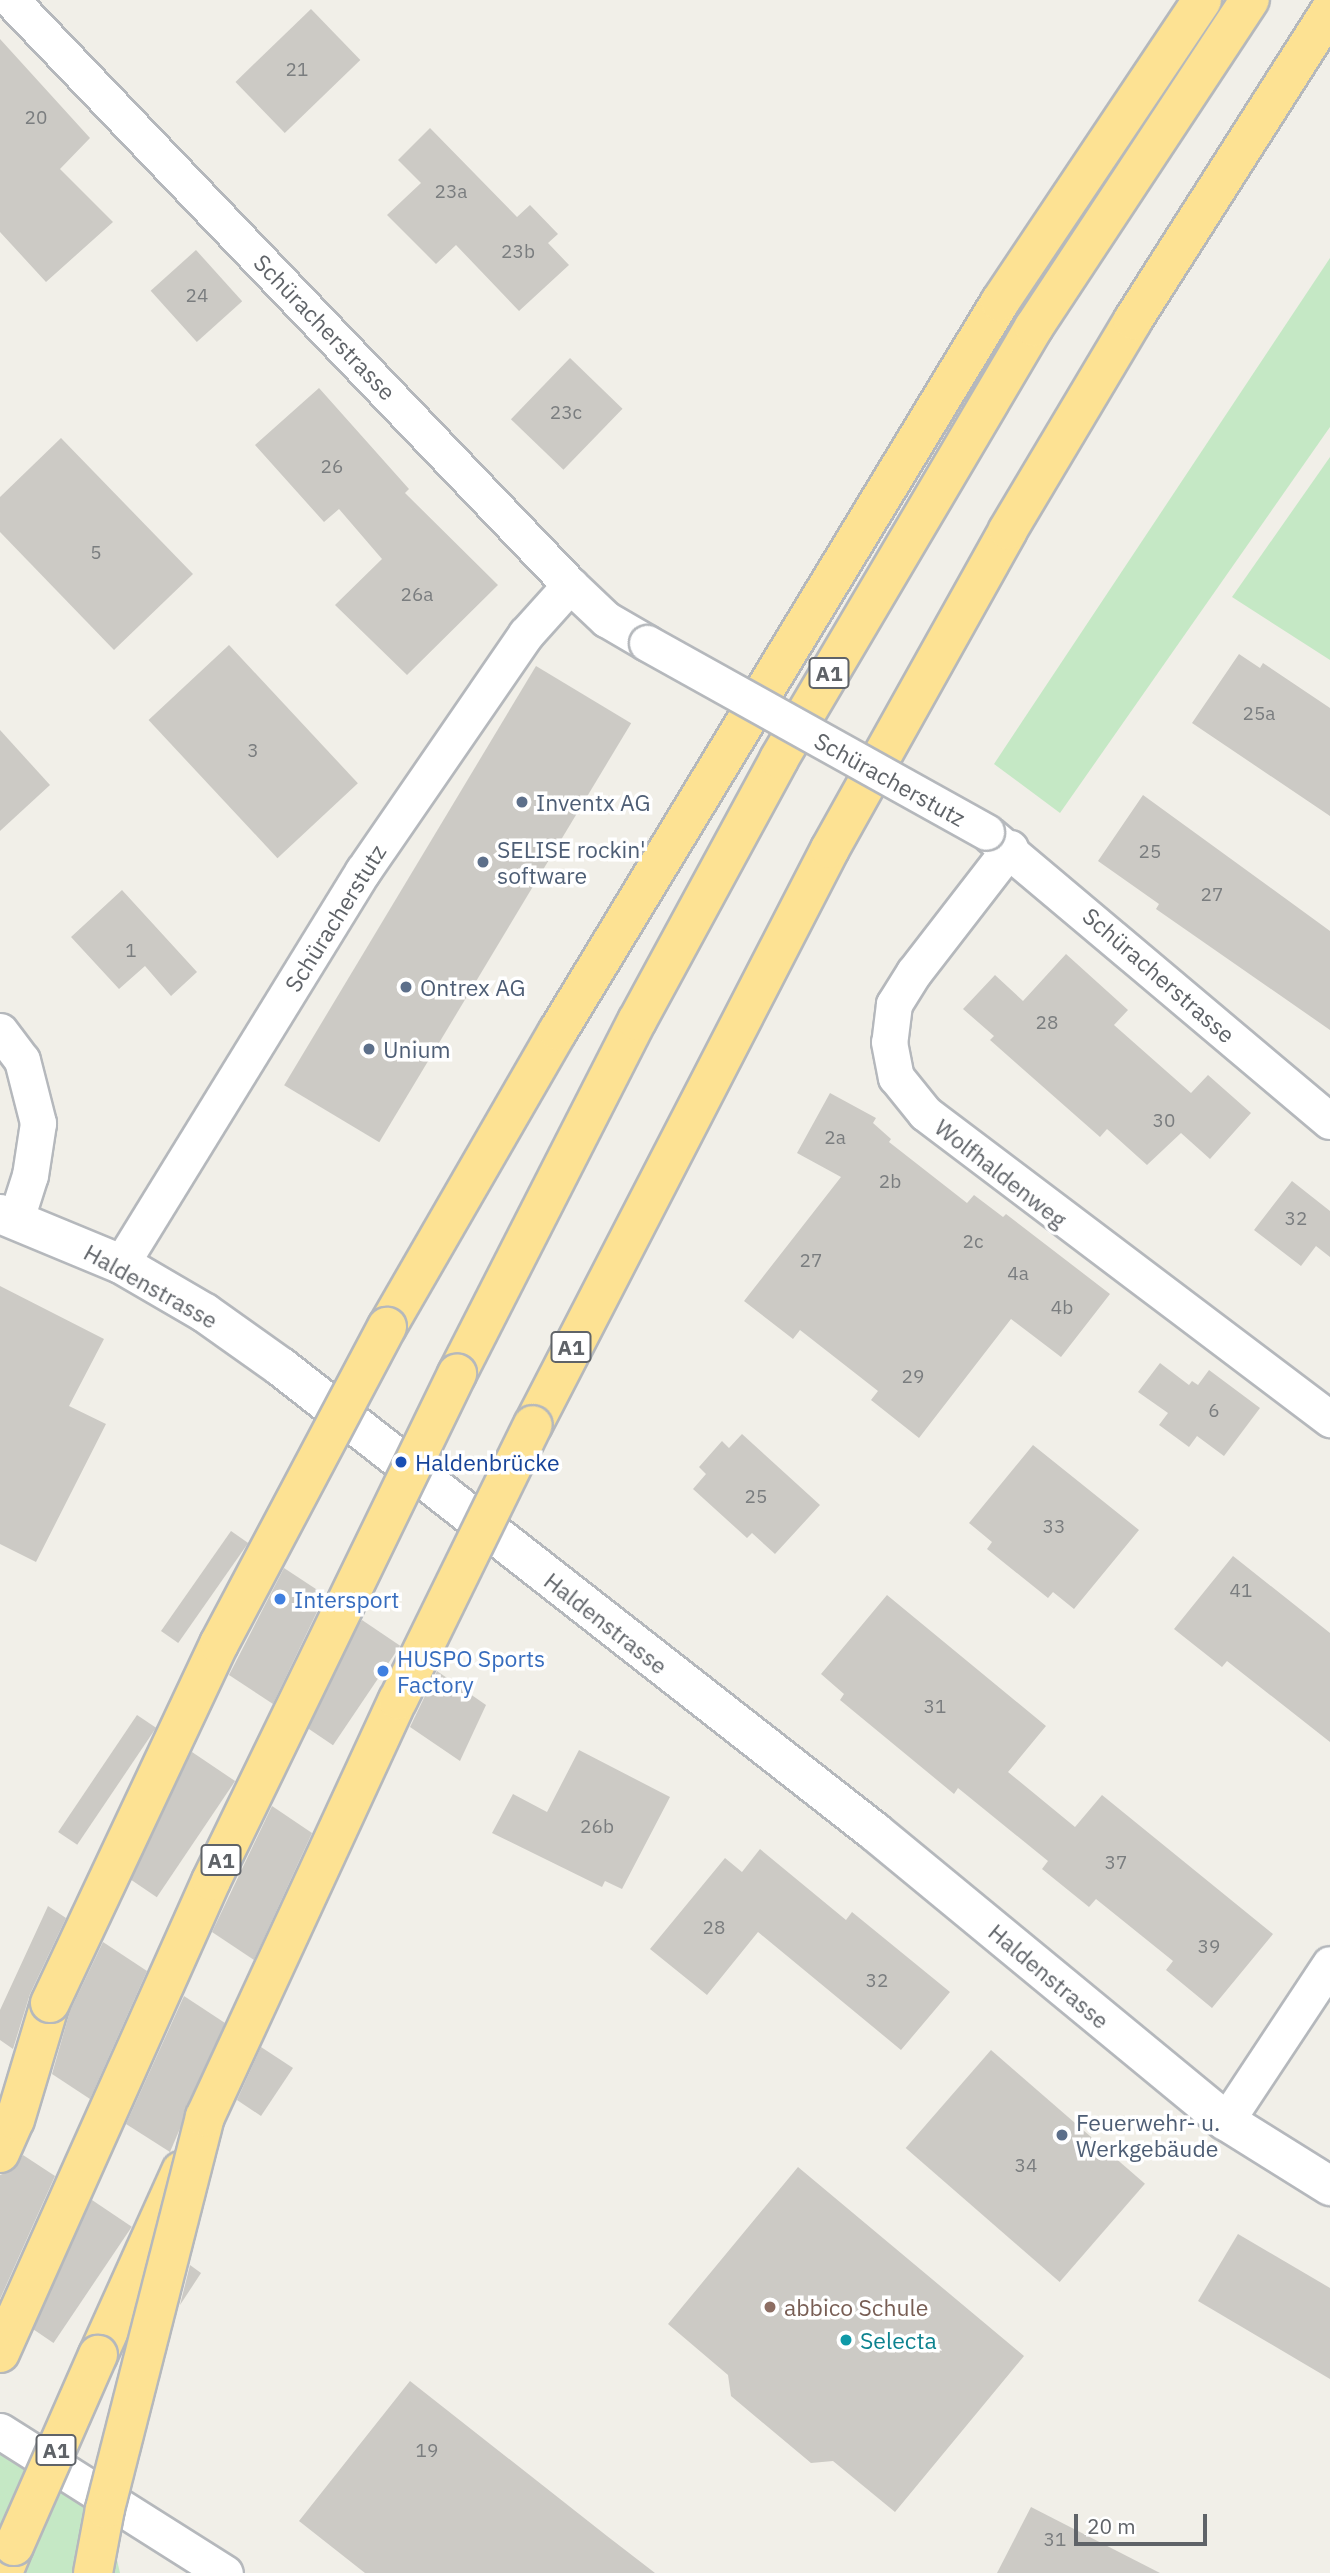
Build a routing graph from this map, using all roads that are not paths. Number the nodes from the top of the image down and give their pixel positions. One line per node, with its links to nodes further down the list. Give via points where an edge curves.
1 (11, 0): 5 (street, Schüracherstrasse)
2 (1202, 0): 14 (highway, bridge, via 1000,302 558,1031 387,1327 219,1644)
3 (1250, 0): 20 (highway, A1, bridge, via 1034,327 779,759 637,1021 457,1374 211,1881)
4 (1330, 11): 16 (highway, A1, bridge, via 1133,320 1008,530 830,849 533,1425 398,1700)
5 (570, 585): 6 (street, Schüracherstrasse, via 606,619); 11 (street, Schüracherstutz, via 526,634 363,871)
6 (647, 643): 7 (street, Schüracherstutz, bridge)
7 (998, 840): 9 (street, Schüracherstrasse); 12 (street, Wolfhaldenweg, via 894,1004 889,1042 897,1077 925,1113)
8 (0, 1031): 10 (street, Haldenstrasse, via 22,1060 37,1123 30,1175)
9 (1330, 1121)
10 (8, 1216): 11 (street, Haldenstrasse)
11 (121, 1264): 17 (street, Haldenstrasse, via 205,1313 281,1367 876,1832)
12 (1330, 1419)
13 (1330, 1964): 17 (street)
14 (50, 2003): 15 (highway); 18 (highway, via 15,2120)
15 (0, 2085)
16 (205, 2118): 22 (highway, A1, bridge); 23 (highway, bridge, via 105,2509)
17 (1226, 2121): 19 (street, Haldenstrasse)
18 (0, 2153)
19 (1330, 2186)
20 (0, 2353)
21 (0, 2431): 24 (street)
22 (8, 2560)
23 (93, 2573)
24 (225, 2573)

